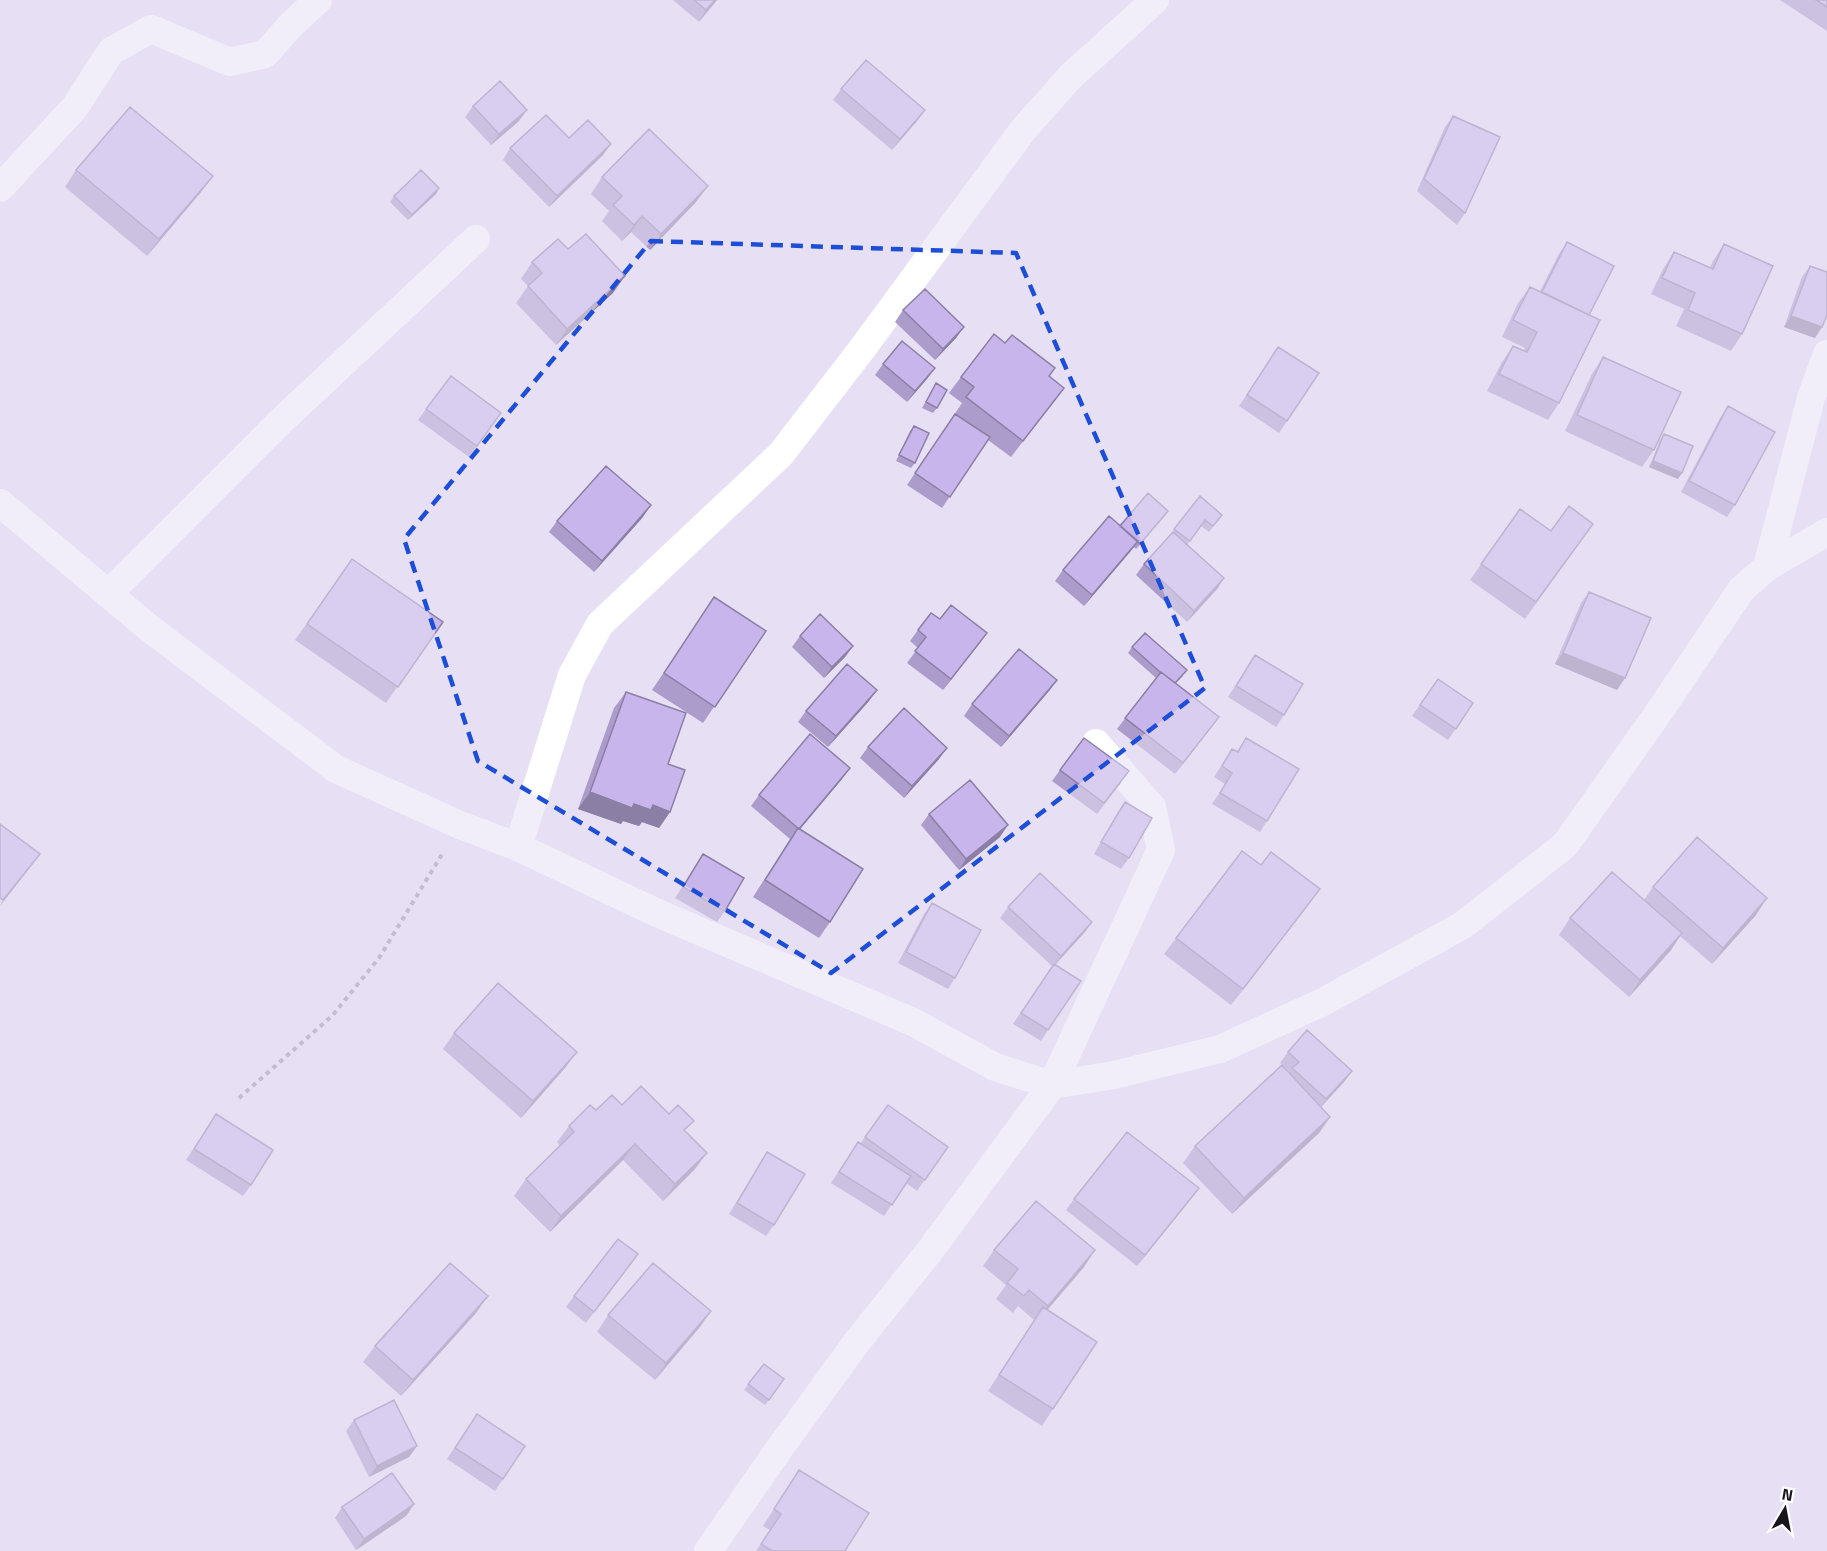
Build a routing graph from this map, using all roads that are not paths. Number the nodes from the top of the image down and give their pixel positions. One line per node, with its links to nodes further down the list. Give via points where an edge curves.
1 (318, 0): 3 (street, via 265,54 230,62 151,29 111,51 75,107)
2 (1155, 0): 11 (street, via 1071,76 1023,130 781,454 600,624 572,675)
3 (0, 188)
4 (477, 239): 9 (street, via 280,421)
5 (1827, 354): 8 (street, via 1811,398)
6 (0, 503): 9 (street)
7 (1827, 532): 8 (street)
8 (1767, 567): 12 (street, via 1740,590 1565,844 1463,925 1323,1002 1220,1049 1114,1075)
9 (108, 594): 11 (street, via 336,769)
10 (1096, 742): 12 (street, via 1152,807 1161,850)
11 (518, 847): 12 (street, via 655,912 913,1022 995,1067)
12 (1052, 1085): 13 (street, via 932,1248 856,1343)
13 (708, 1551)

